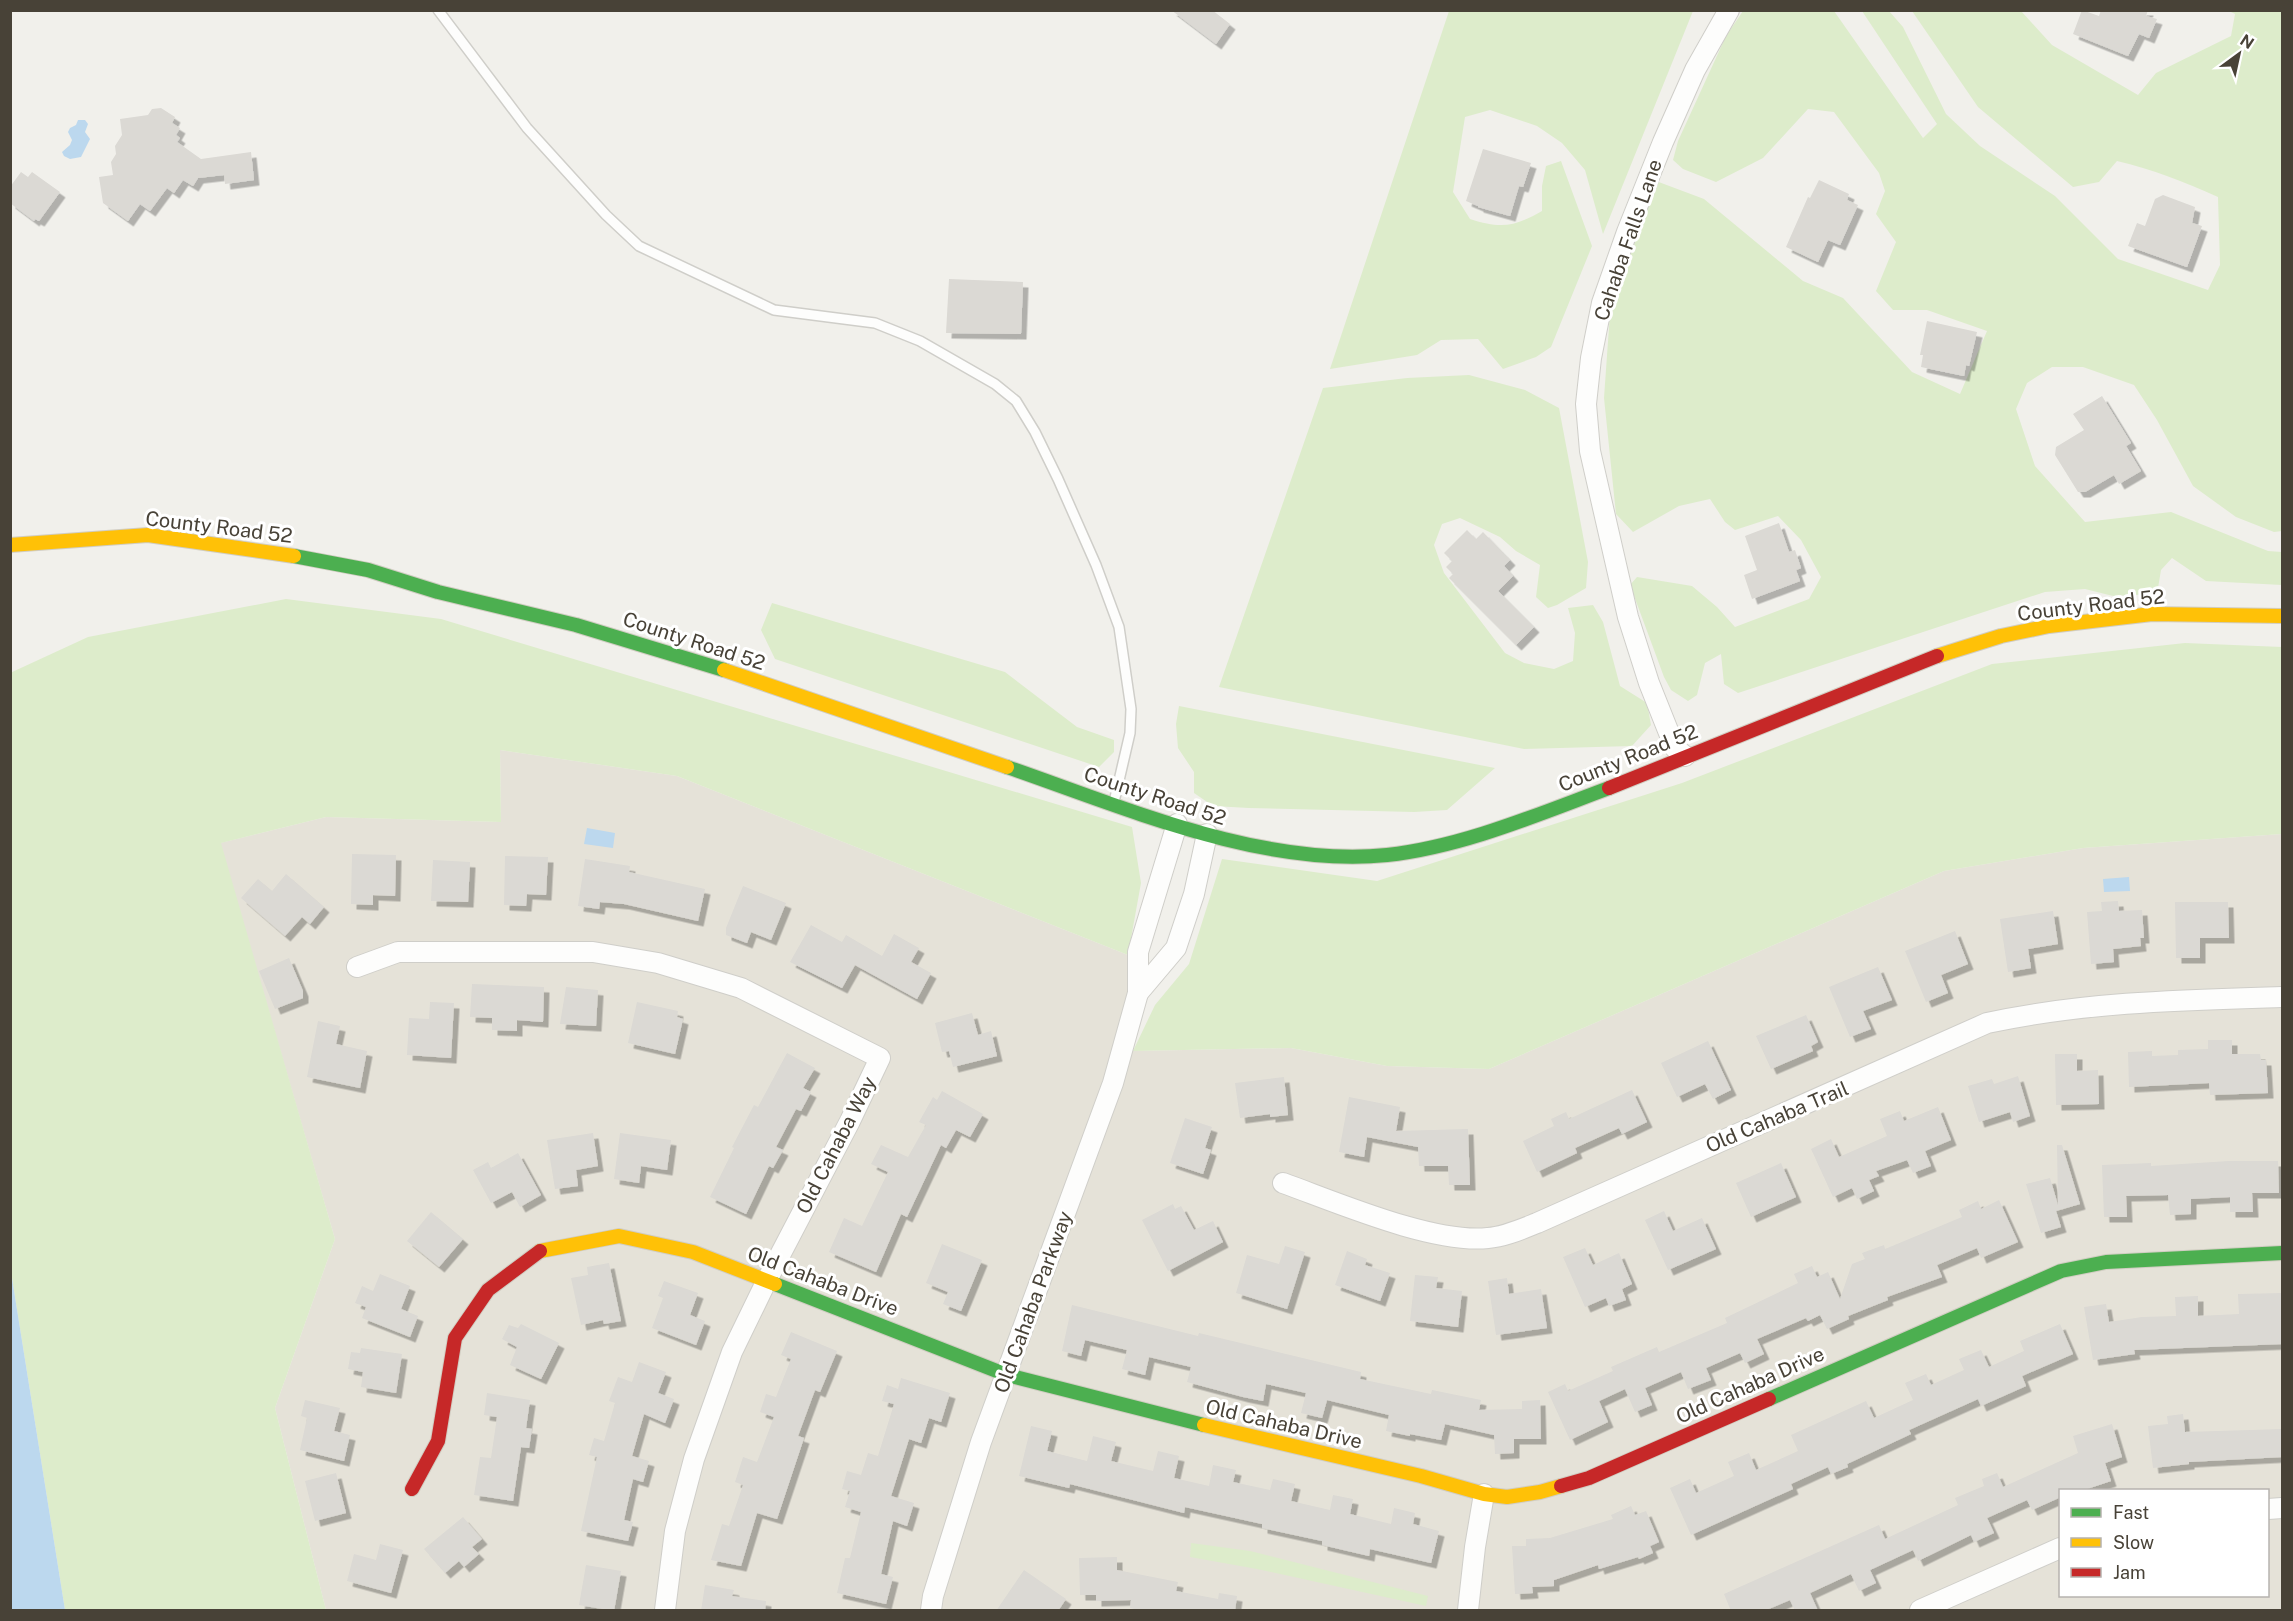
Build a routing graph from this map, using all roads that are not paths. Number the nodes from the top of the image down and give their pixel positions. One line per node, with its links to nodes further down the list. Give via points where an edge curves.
1 (438, 10): 6 (lane, via 527,128 639,246 774,310 875,323 920,341 995,384 1016,401 1058,479 1119,627 1131,709 1130,733)
2 (1729, 10): 5 (street, Cahaba Falls Lane, via 1695,70 1626,232 1602,303 1586,404 1590,451 1628,617 1648,683 1675,748)
3 (10, 545): 6 (main road, County Road 52, via 148,535 270,551 368,570 708,664)
4 (2283, 616): 5 (main road, County Road 52, via 2152,614 2001,636 1881,677)
5 (1685, 756): 8 (main road, County Road 52, via 1507,826 1388,855 1295,853)
6 (1114, 804): 7 (main road, County Road 52)
7 (1177, 824): 8 (main road, County Road 52); 10 (street, Old Cahaba Parkway, via 1138,952)
8 (1207, 834): 10 (street, Old Cahaba Parkway, via 1194,894 1176,948)
9 (357, 967): 14 (street, Old Cahaba Way, via 398,952 593,952 658,963 741,988 880,1058)
10 (1138, 993): 15 (street, Old Cahaba Parkway, via 1113,1083)
11 (2283, 997): 12 (street, Old Cahaba Trail, via 2079,1007 1987,1023 1537,1224 1488,1238 1453,1237 1421,1229)
12 (1283, 1183)
13 (2283, 1253): 17 (main road, Old Cahaba Drive, via 2106,1262 2061,1271 1589,1478 1508,1497)
14 (767, 1280): 15 (main road, Old Cahaba Drive); 16 (main road, Old Cahaba Drive, via 693,1251 619,1236 539,1251 488,1290 455,1338 438,1441); 19 (street, Old Cahaba Way, via 732,1352 694,1459 675,1531)
15 (1007, 1375): 17 (main road, Old Cahaba Drive); 20 (street, Old Cahaba Parkway, via 981,1442)
16 (412, 1490)
17 (1484, 1494): 21 (street)
18 (2059, 1549): 22 (street)
19 (665, 1611)
20 (931, 1611)
21 (1468, 1611)
22 (1920, 1611)

